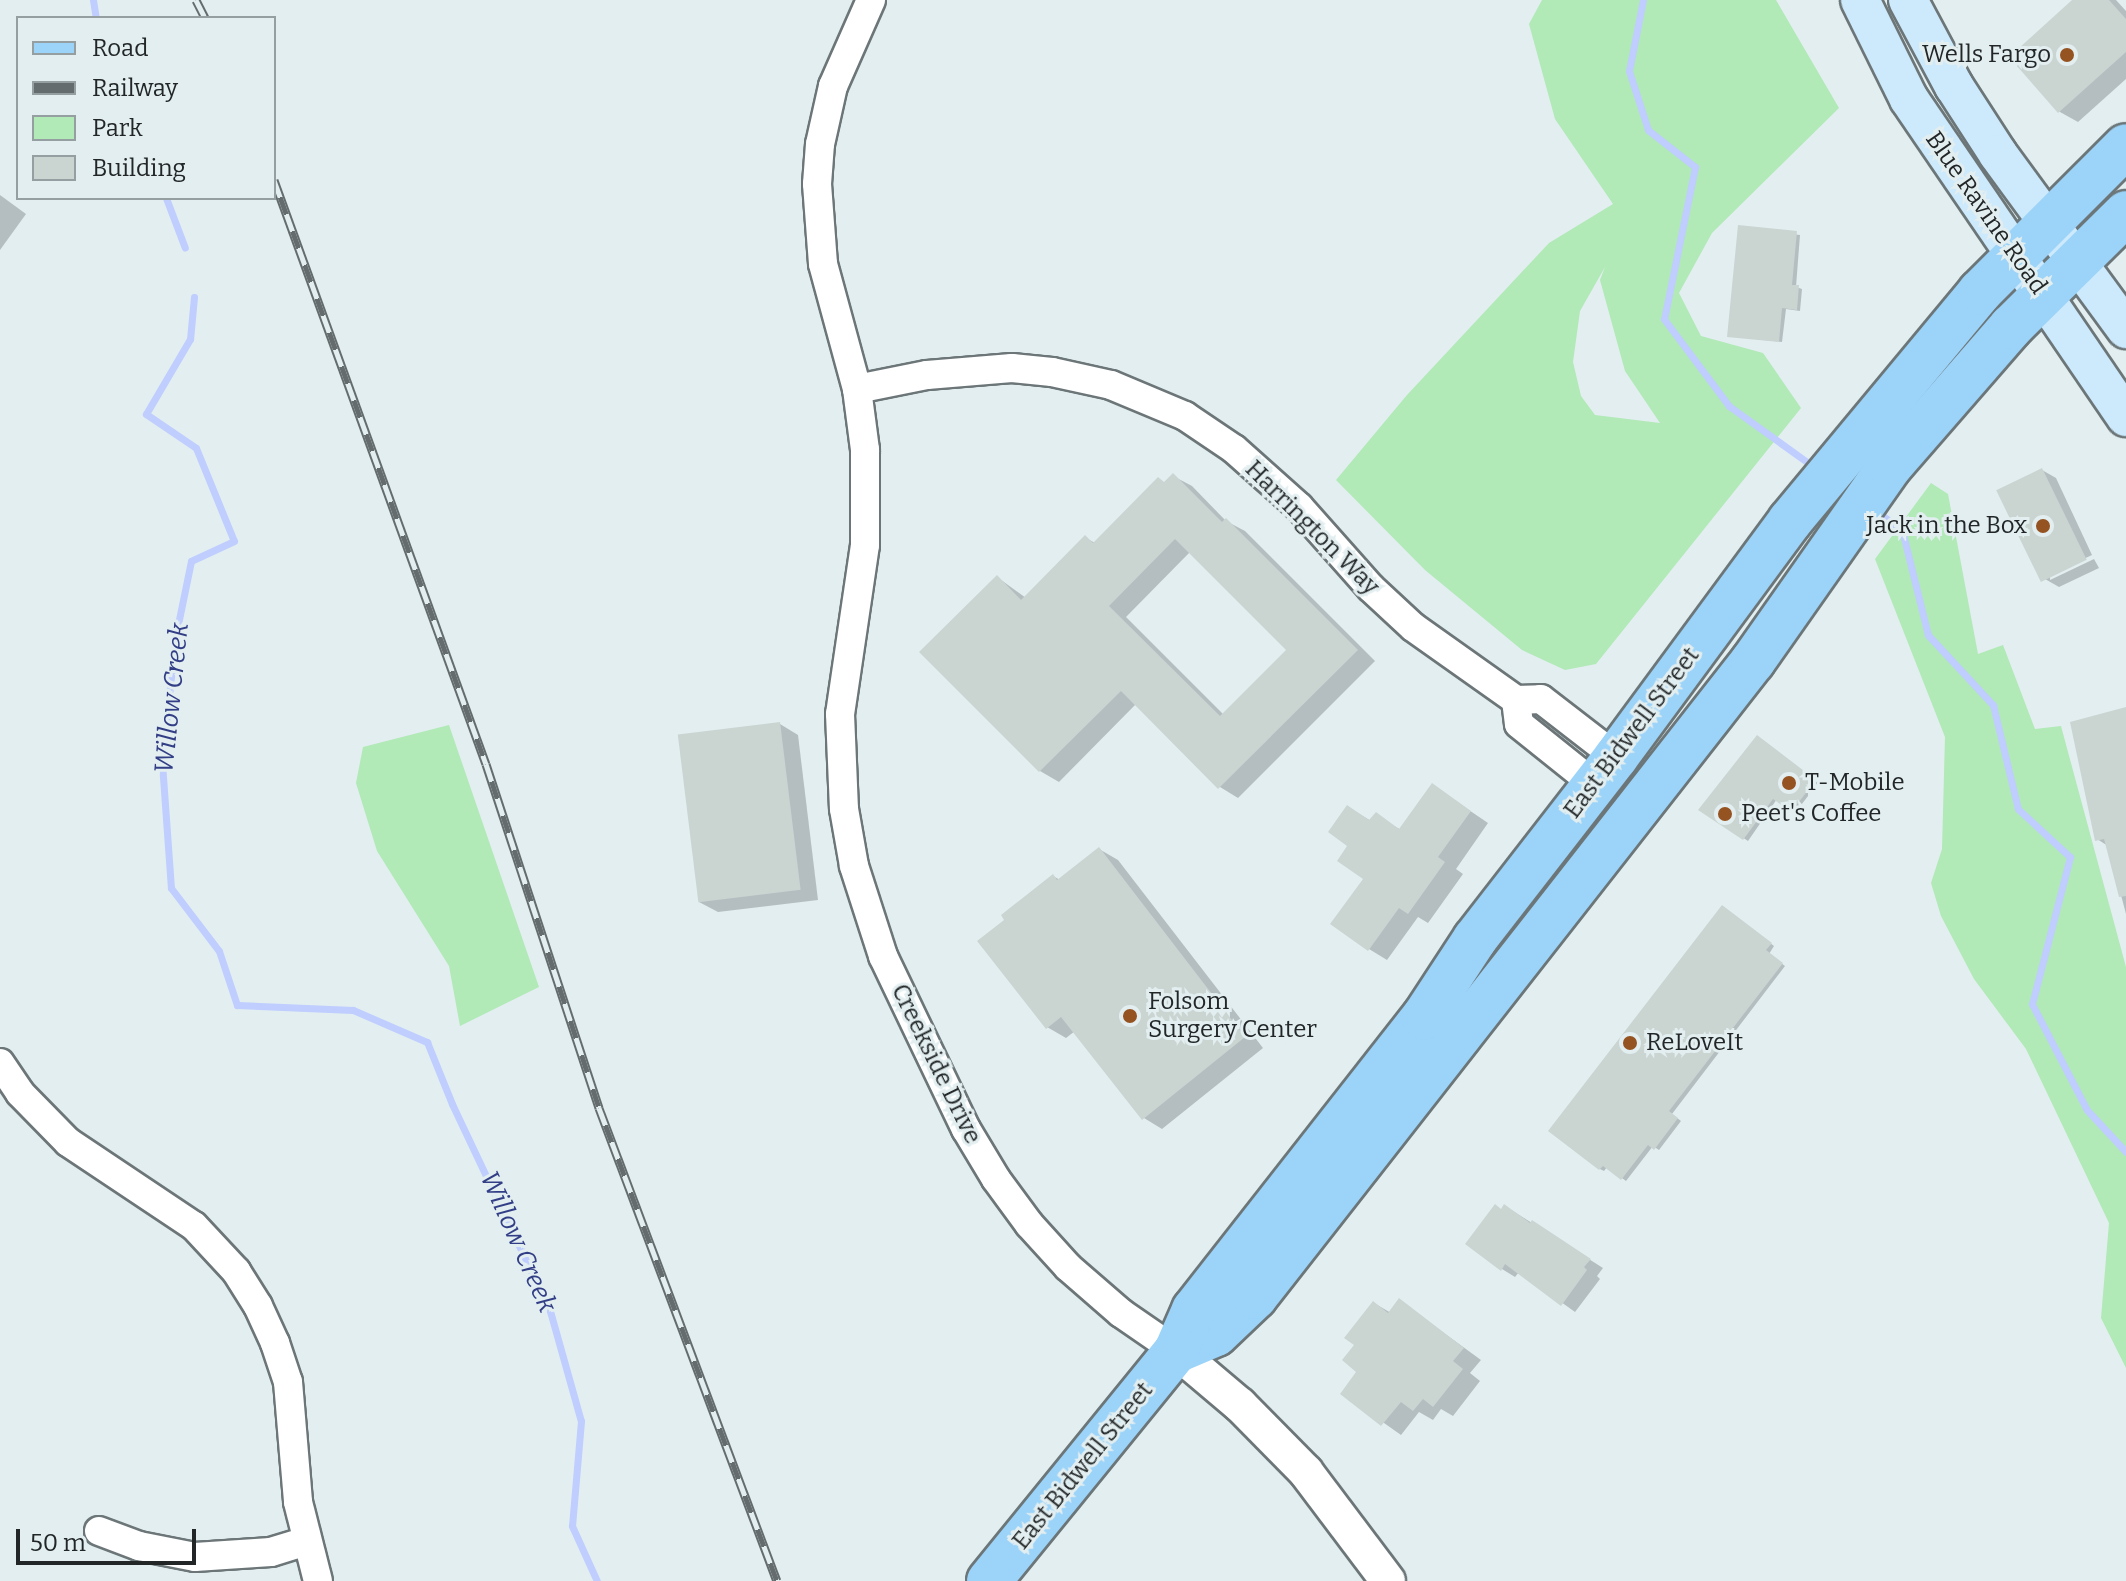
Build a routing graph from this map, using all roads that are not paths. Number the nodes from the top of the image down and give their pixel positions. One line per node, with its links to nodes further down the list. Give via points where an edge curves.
1 (871, 0): 11 (street, Creekside Drive, via 833,86 817,184 823,264)
2 (1860, 0): 7 (main road, Blue Ravine Road, via 1909,99)
3 (1908, 0): 6 (main road, Blue Ravine Road, via 1954,86)
4 (2126, 146): 6 (main road, East Bidwell Street)
5 (2126, 213): 8 (main road, East Bidwell Street)
6 (2047, 223): 7 (main road, East Bidwell Street); 8 (main road, Blue Ravine Road)
7 (2014, 257): 9 (main road, Blue Ravine Road); 13 (main road, East Bidwell Street)
8 (2077, 263): 9 (main road, East Bidwell Street); 10 (main road, Blue Ravine Road)
9 (2043, 296): 12 (main road, Blue Ravine Road); 15 (main road, East Bidwell Street, via 1891,465 1753,661)
10 (2126, 329)
11 (857, 389): 14 (street, Harrington Way, via 927,375 1012,368 1111,385 1160,404 1234,449 1299,507 1413,627 1516,700 1541,699); 18 (street, Creekside Drive, via 867,507 844,676 841,771 854,866 870,921 966,1129 999,1183 1068,1267)
12 (2126, 417)
13 (1798, 511): 14 (main road, East Bidwell Street); 15 (main road, via 1749,623 1637,774 1636,786)
14 (1605, 770): 16 (main road, via 1599,814 1489,957); 18 (main road, East Bidwell Street, via 1475,939 1424,1017 1194,1310)
15 (1644, 799): 16 (main road, East Bidwell Street)
16 (1473, 1020): 18 (main road, East Bidwell Street, via 1255,1297 1216,1334)
17 (0, 1063): 20 (street, via 20,1093 68,1142 194,1226 236,1271 258,1306 288,1382)
18 (1176, 1351): 22 (main road, East Bidwell Street); 23 (street, Creekside Drive, via 1232,1397 1306,1472)
19 (99, 1531): 20 (street, via 139,1546 195,1557 271,1552)
20 (306, 1541): 21 (street)
21 (318, 1581)
22 (989, 1581)
23 (1388, 1581)

